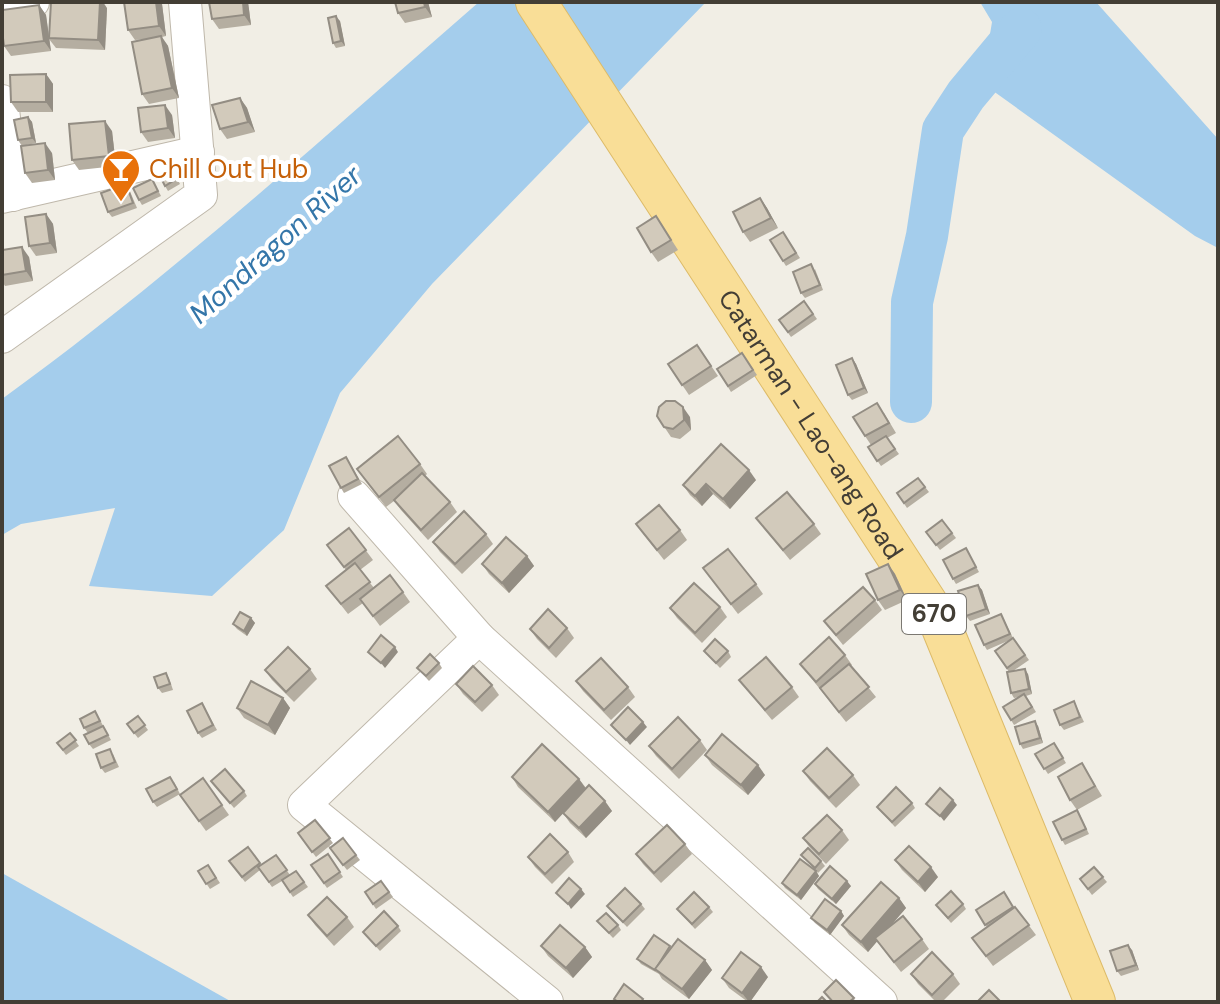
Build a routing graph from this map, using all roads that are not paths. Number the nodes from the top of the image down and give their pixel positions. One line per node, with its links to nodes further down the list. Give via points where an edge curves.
1 (33, 2): 4 (street)
2 (185, 2): 6 (street)
3 (536, 2): 13 (main road, Catarman - Lao-ang Road / 670, via 940,623)
4 (2, 8)
5 (2, 101): 7 (street)
6 (198, 152): 7 (street); 8 (street, via 201,195)
7 (8, 196)
8 (2, 337)
9 (354, 496): 10 (street)
10 (479, 638): 11 (street, via 304,805); 12 (street)
11 (547, 1002)
12 (881, 1002)
13 (1095, 1002)

